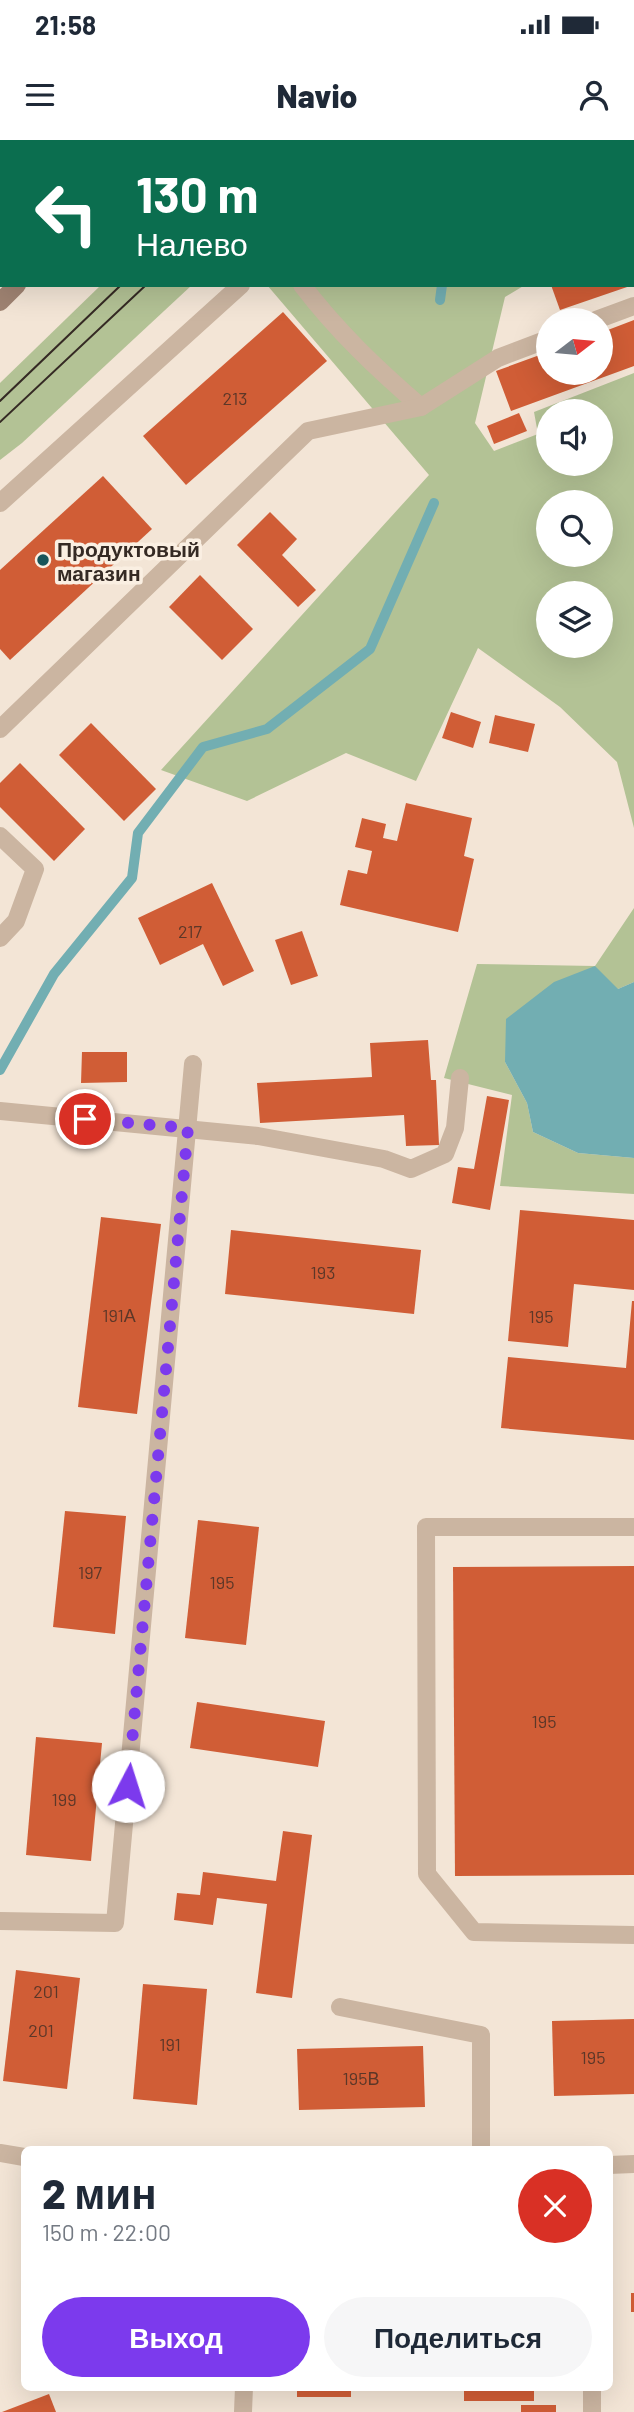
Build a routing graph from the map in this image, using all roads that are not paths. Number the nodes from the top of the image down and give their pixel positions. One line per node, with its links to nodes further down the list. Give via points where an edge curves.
1 (15, 287): 4 (main road)
2 (239, 287): 9 (street)
3 (304, 287): 8 (street, via 377,369)
4 (0, 302)
5 (634, 306): 6 (street)
6 (613, 314)
7 (536, 344): 8 (street, via 499,358)
8 (421, 407): 10 (street, via 308,431)
9 (0, 503)
10 (0, 729)
11 (0, 836): 12 (street, via 35,869 16,921)
12 (0, 938)
13 (193, 1064): 16 (street)
14 (460, 1078): 16 (street, via 455,1128 445,1154 411,1169 384,1158)
15 (0, 1111): 16 (street)
16 (188, 1128): 18 (street, via 116,1923)
17 (634, 1527): 19 (street, via 426,1527 427,1874 474,1932)
18 (0, 1921)
19 (634, 1935)
20 (340, 2007): 21 (street, via 481,2035)
21 (481, 2146)
22 (0, 2153): 23 (street)
23 (21, 2156)
24 (634, 2164): 25 (street)
25 (613, 2165)
26 (244, 2391): 28 (street)
27 (592, 2391): 29 (street)
28 (243, 2412)
29 (592, 2412)

